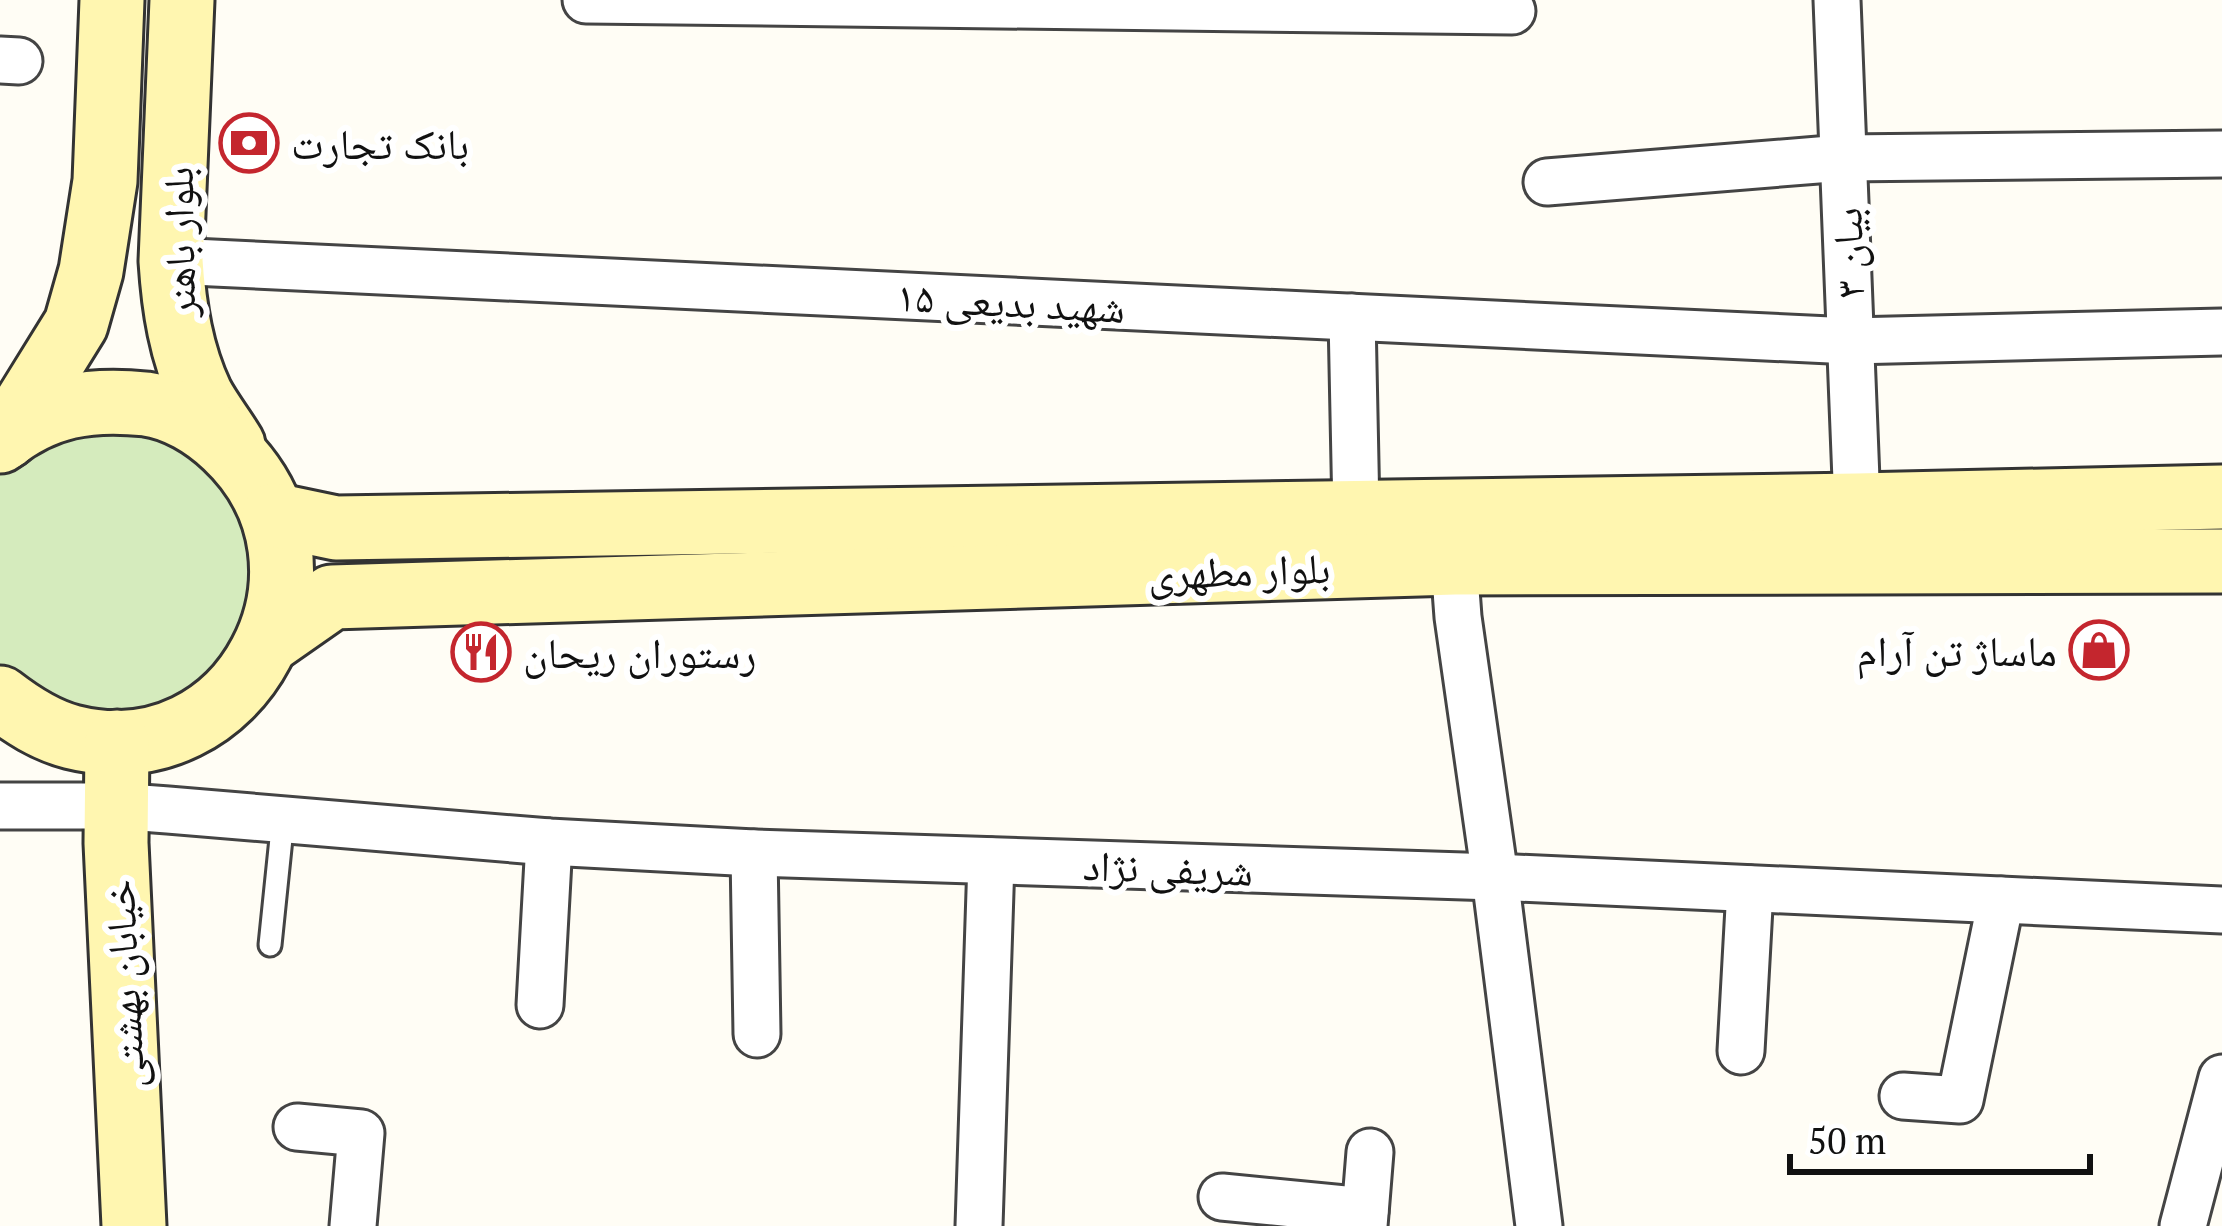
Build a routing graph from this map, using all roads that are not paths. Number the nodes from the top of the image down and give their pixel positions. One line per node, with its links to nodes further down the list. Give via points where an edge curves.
1 (112, 0): 15 (main road, بلوار باهنر, via 105,181 91,271 76,325)
2 (182, 0): 11 (main road, بلوار باهنر)
3 (586, 0): 5 (street)
4 (1838, 0): 9 (street, بیان ۳)
5 (1048, 3): 6 (street)
6 (1324, 5): 7 (street)
7 (1512, 11)
8 (2222, 154): 9 (street)
9 (1844, 158): 10 (street); 14 (street, بیان ۳)
10 (1547, 182)
11 (172, 262): 12 (street, شهید بدیعی ۱۵); 16 (main road, بلوار باهنر, via 182,345 202,396)
12 (1352, 317): 14 (street, شهید بدیعی ۱۵); 19 (street)
13 (2222, 332): 14 (street, شهید بدیعی ۱۵)
14 (1851, 341): 18 (street, بیان ۳)
15 (3, 439): 16 (main road, via 52,410 106,400 159,406 208,429)
16 (261, 490): 19 (main road, بلوار مطهری, via 336,528); 22 (main road, via 283,556)
17 (2222, 497): 18 (main road, بلوار مطهری)
18 (1857, 506): 19 (main road, بلوار مطهری)
19 (1356, 512)
20 (2222, 561): 21 (main road, بلوار مطهری)
21 (1454, 563): 22 (main road, بلوار مطهری, via 332,597); 31 (street)
22 (269, 641): 24 (main road, via 223,702 155,737)
23 (0, 698): 24 (main road, via 73,737)
24 (117, 742): 26 (main road, خیابان بهشتی)
25 (0, 806): 26 (street, شریفی نژاد)
26 (115, 806): 27 (street, شریفی نژاد); 46 (main road, خیابان بهشتی)
27 (283, 819): 28 (street, شریفی نژاد); 35 (lane)
28 (549, 842): 29 (street, شریفی نژاد); 36 (street)
29 (754, 853): 30 (street, شریفی نژاد); 37 (street)
30 (991, 861): 31 (street, شریفی نژاد); 48 (street)
31 (1496, 877): 32 (street, شریفی نژاد); 49 (street)
32 (1750, 889): 33 (street, شریفی نژاد); 38 (street)
33 (2001, 900): 34 (street, شریفی نژاد); 40 (street, via 1960,1100)
34 (2222, 910)
35 (270, 945)
36 (540, 1005)
37 (757, 1034)
38 (1741, 1051)
39 (2222, 1078): 45 (street)
40 (1904, 1096)
41 (297, 1127): 47 (street, via 361,1133)
42 (1370, 1152): 44 (street)
43 (1222, 1197): 44 (street)
44 (1365, 1218)
45 (2188, 1225)
46 (134, 1226)
47 (353, 1226)
48 (979, 1226)
49 (1539, 1226)

